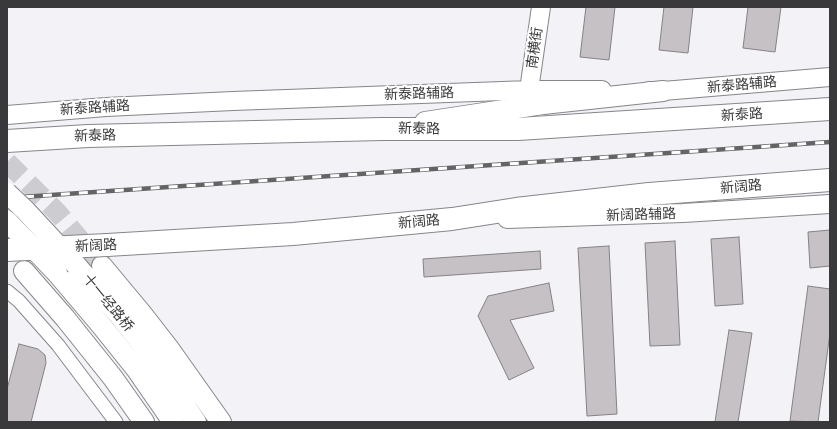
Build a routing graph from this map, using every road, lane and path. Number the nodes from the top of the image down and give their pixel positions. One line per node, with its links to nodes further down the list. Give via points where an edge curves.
1 (541, 7): 3 (street, 南横街)
2 (830, 77): 4 (street, 新泰路辅路)
3 (529, 90): 4 (street, 新泰路辅路); 6 (street, 新泰路辅路, via 114,106)
4 (663, 91): 7 (main road, via 543,104)
5 (830, 109): 7 (highway, 新泰路, via 518,129)
6 (7, 115)
7 (382, 129): 8 (highway, 新泰路, via 88,136)
8 (7, 141)
9 (830, 180): 12 (highway, 新阔路, via 649,194)
10 (7, 193): 21 (main road, 十一经路桥, bridge, via 76,265 119,315 153,358)
11 (830, 204): 12 (street, 新阔路辅路, via 683,213)
12 (452, 219): 14 (highway, 新阔路, bridge, via 293,234)
13 (7, 221): 20 (main road, 十一经路桥, bridge, via 57,273 101,325 137,370)
14 (7, 250)
15 (102, 266): 22 (main road, via 170,350)
16 (24, 271): 19 (main road, via 113,378)
17 (7, 291): 18 (street, via 20,301 58,345)
18 (116, 422)
19 (144, 422)
20 (173, 422)
21 (196, 422)
22 (221, 422)

